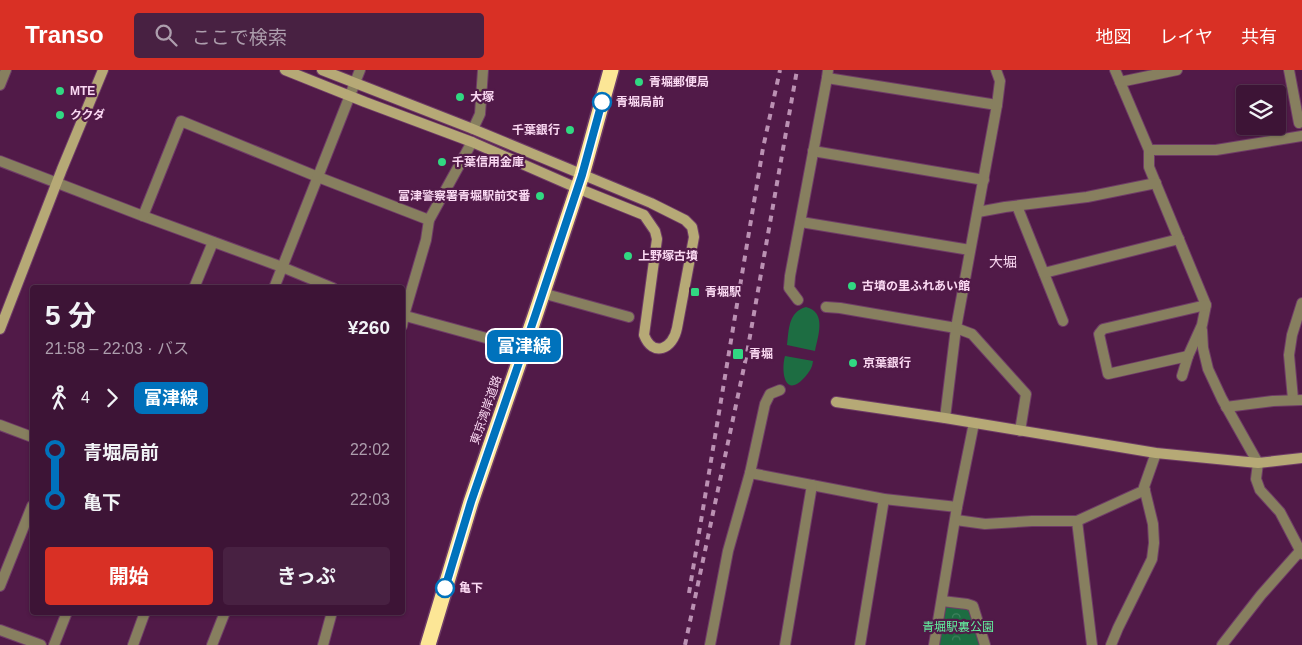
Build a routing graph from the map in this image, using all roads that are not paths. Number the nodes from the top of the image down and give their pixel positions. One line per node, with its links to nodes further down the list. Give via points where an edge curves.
1 (6, 70): 15 (street)
2 (103, 70): 29 (street)
3 (285, 70): 16 (street)
4 (322, 70): 14 (street)
5 (360, 70): 14 (street)
6 (483, 70): 19 (street, via 480,114)
7 (611, 70): 28 (highway, 東京湾岸道路)
8 (996, 70): 17 (street, via 1000,82)
9 (1115, 70): 13 (street)
10 (1177, 70): 13 (street)
11 (1289, 70): 18 (street)
12 (827, 74): 17 (street); 24 (street)
13 (1120, 82): 23 (street)
14 (355, 83): 16 (street); 19 (street)
15 (0, 85)
16 (350, 96): 22 (street); 26 (street)
17 (997, 105): 27 (street)
18 (1301, 121): 21 (street)
19 (473, 129): 28 (street)
20 (1302, 136): 21 (street)
21 (1290, 138): 23 (street, via 1216,150)
22 (472, 142): 28 (street); 34 (street)
23 (1149, 150): 30 (street, via 1149,167)
24 (813, 151): 27 (street); 35 (street)
25 (0, 161): 29 (street)
26 (318, 177): 33 (street, via 181,121); 34 (street); 39 (street)
27 (984, 180): 32 (street)
28 (579, 181): 28 (street, via 652,203 692,227 694,237 678,328 671,343 664,348 652,347 644,335 657,239 655,231 644,215); 44 (highway, 東京湾岸道路)
29 (57, 183): 33 (street); 55 (street)
30 (1156, 183): 31 (street, via 1087,197); 36 (street)
31 (1017, 206): 32 (street); 40 (street)
32 (978, 212): 38 (street)
33 (143, 216): 37 (street)
34 (429, 220): 49 (street)
35 (801, 222): 38 (street); 45 (street, via 789,288)
36 (1179, 239): 40 (street); 47 (street)
37 (213, 242): 39 (street); 41 (street)
38 (970, 250): 54 (street)
39 (282, 267): 42 (street); 43 (street)
40 (1044, 273): 52 (street)
41 (195, 285)
42 (275, 285)
43 (326, 285)
44 (542, 293): 51 (street); 56 (highway, 東京湾岸道路)
45 (798, 300)
46 (1302, 303): 60 (street, via 1289,355)
47 (1206, 305): 53 (street); 57 (street, via 1103,330 1099,334 1108,374)
48 (826, 307): 54 (street)
49 (405, 308)
50 (405, 316): 56 (street)
51 (629, 317)
52 (1063, 321)
53 (1202, 325): 57 (street); 62 (street, via 1208,369)
54 (956, 328): 63 (street); 66 (street, via 972,334 1026,394)
55 (0, 329)
56 (523, 348): 92 (highway, 東京湾岸道路, via 471,502)
57 (1188, 356): 58 (street)
58 (1182, 376)
59 (780, 390): 71 (street, via 770,394 765,404)
60 (1298, 399): 62 (street)
61 (836, 402): 63 (street)
62 (1226, 407): 70 (street)
63 (944, 418): 64 (street)
64 (974, 423): 66 (street); 75 (street)
65 (0, 425): 67 (street)
66 (1020, 431): 68 (street)
67 (30, 436)
68 (1156, 453): 70 (street); 73 (street)
69 (1302, 458): 70 (street)
70 (1258, 463): 79 (street, via 1256,479 1260,490 1280,512)
71 (750, 472): 72 (street); 93 (street, via 728,550)
72 (812, 486): 74 (street); 94 (street)
73 (1145, 490): 78 (street); 99 (street, via 1153,524 1152,559)
74 (884, 499): 75 (street); 95 (street)
75 (957, 507): 77 (street)
76 (30, 511): 80 (street)
77 (956, 520): 78 (street, via 985,524); 81 (street)
78 (1077, 521): 98 (street)
79 (1301, 552): 100 (street, via 1261,595)
80 (0, 586)
81 (942, 601): 96 (street); 97 (street, via 973,606)
82 (66, 615): 88 (street)
83 (144, 615): 89 (street)
84 (224, 615): 90 (street)
85 (331, 615): 91 (street)
86 (0, 630): 87 (street)
87 (41, 645)
88 (54, 645)
89 (133, 645)
90 (212, 645)
91 (323, 645)
92 (428, 645)
93 (710, 645)
94 (785, 645)
95 (860, 645)
96 (934, 645)
97 (985, 645)
98 (1092, 645)
99 (1111, 645)
100 (1222, 645)

